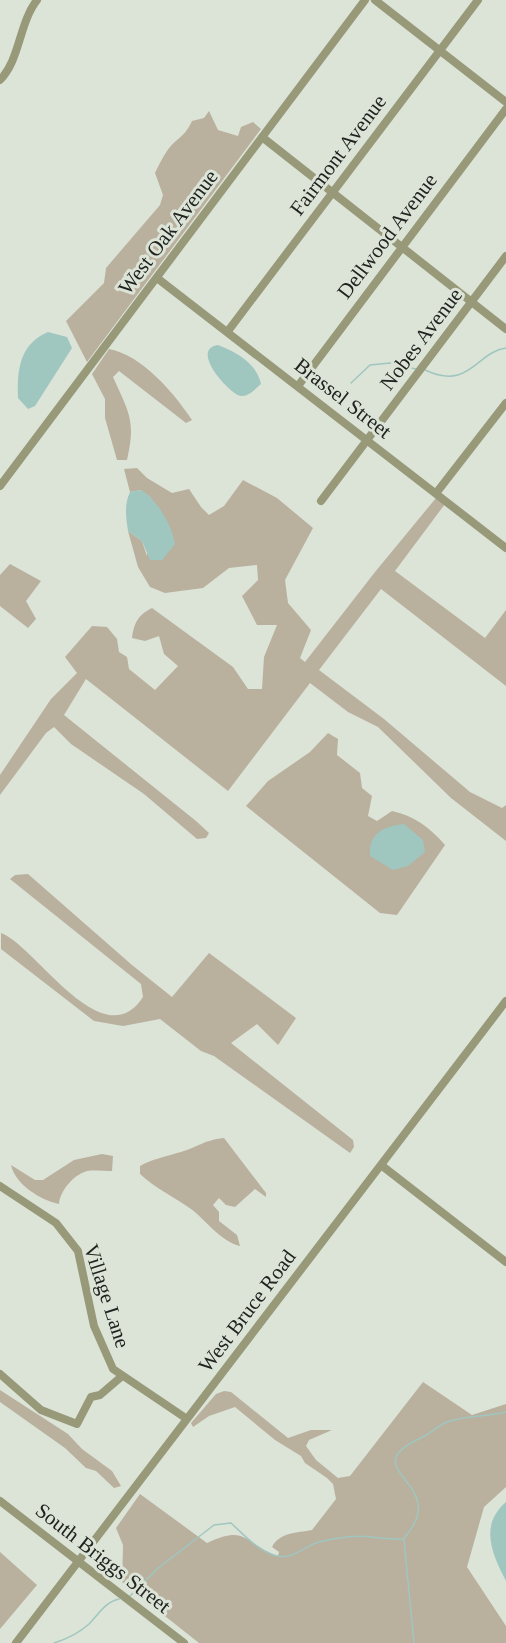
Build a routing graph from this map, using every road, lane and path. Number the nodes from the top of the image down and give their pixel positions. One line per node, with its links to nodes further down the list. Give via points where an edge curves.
1 (37, 0): 6 (street, via 24,20 10,64)
2 (365, 0): 9 (street, West Oak Avenue)
3 (375, 0): 5 (street)
4 (478, 0): 5 (street, Fairmont Avenue)
5 (440, 51): 7 (street); 10 (street, Fairmont Avenue)
6 (0, 80)
7 (506, 102)
8 (506, 109): 11 (street, Dellwood Avenue)
9 (262, 137): 10 (street); 13 (street, West Oak Avenue)
10 (332, 193): 11 (street); 16 (street, Fairmont Avenue)
11 (402, 247): 14 (street); 17 (street, Dellwood Avenue)
12 (506, 256): 14 (street, Nobes Avenue)
13 (157, 278): 16 (street, Brassel Street); 20 (street, West Oak Avenue)
14 (471, 302): 15 (street); 19 (street, Nobes Avenue)
15 (506, 329)
16 (228, 331): 17 (street, Brassel Street)
17 (298, 386): 19 (street, Brassel Street)
18 (506, 403): 21 (street)
19 (368, 441): 21 (street, Brassel Street); 22 (street, Nobes Avenue)
20 (0, 486)
21 (437, 492): 23 (street, Brassel Street)
22 (321, 501)
23 (506, 548)
24 (505, 1003): 25 (street, West Bruce Road)
25 (381, 1165): 27 (street); 30 (street, West Bruce Road)
26 (0, 1186): 29 (street, Village Lane, via 56,1223 78,1251 94,1326 113,1369)
27 (506, 1262)
28 (0, 1374): 29 (street, Village Lane, via 40,1410 76,1424 91,1397 100,1395)
29 (121, 1377): 30 (street, Village Lane)
30 (188, 1419): 32 (street, West Bruce Road)
31 (0, 1501): 32 (street, South Briggs Street)
32 (78, 1562): 33 (street, West Bruce Road); 34 (street, South Briggs Street)
33 (16, 1643)
34 (184, 1643)

